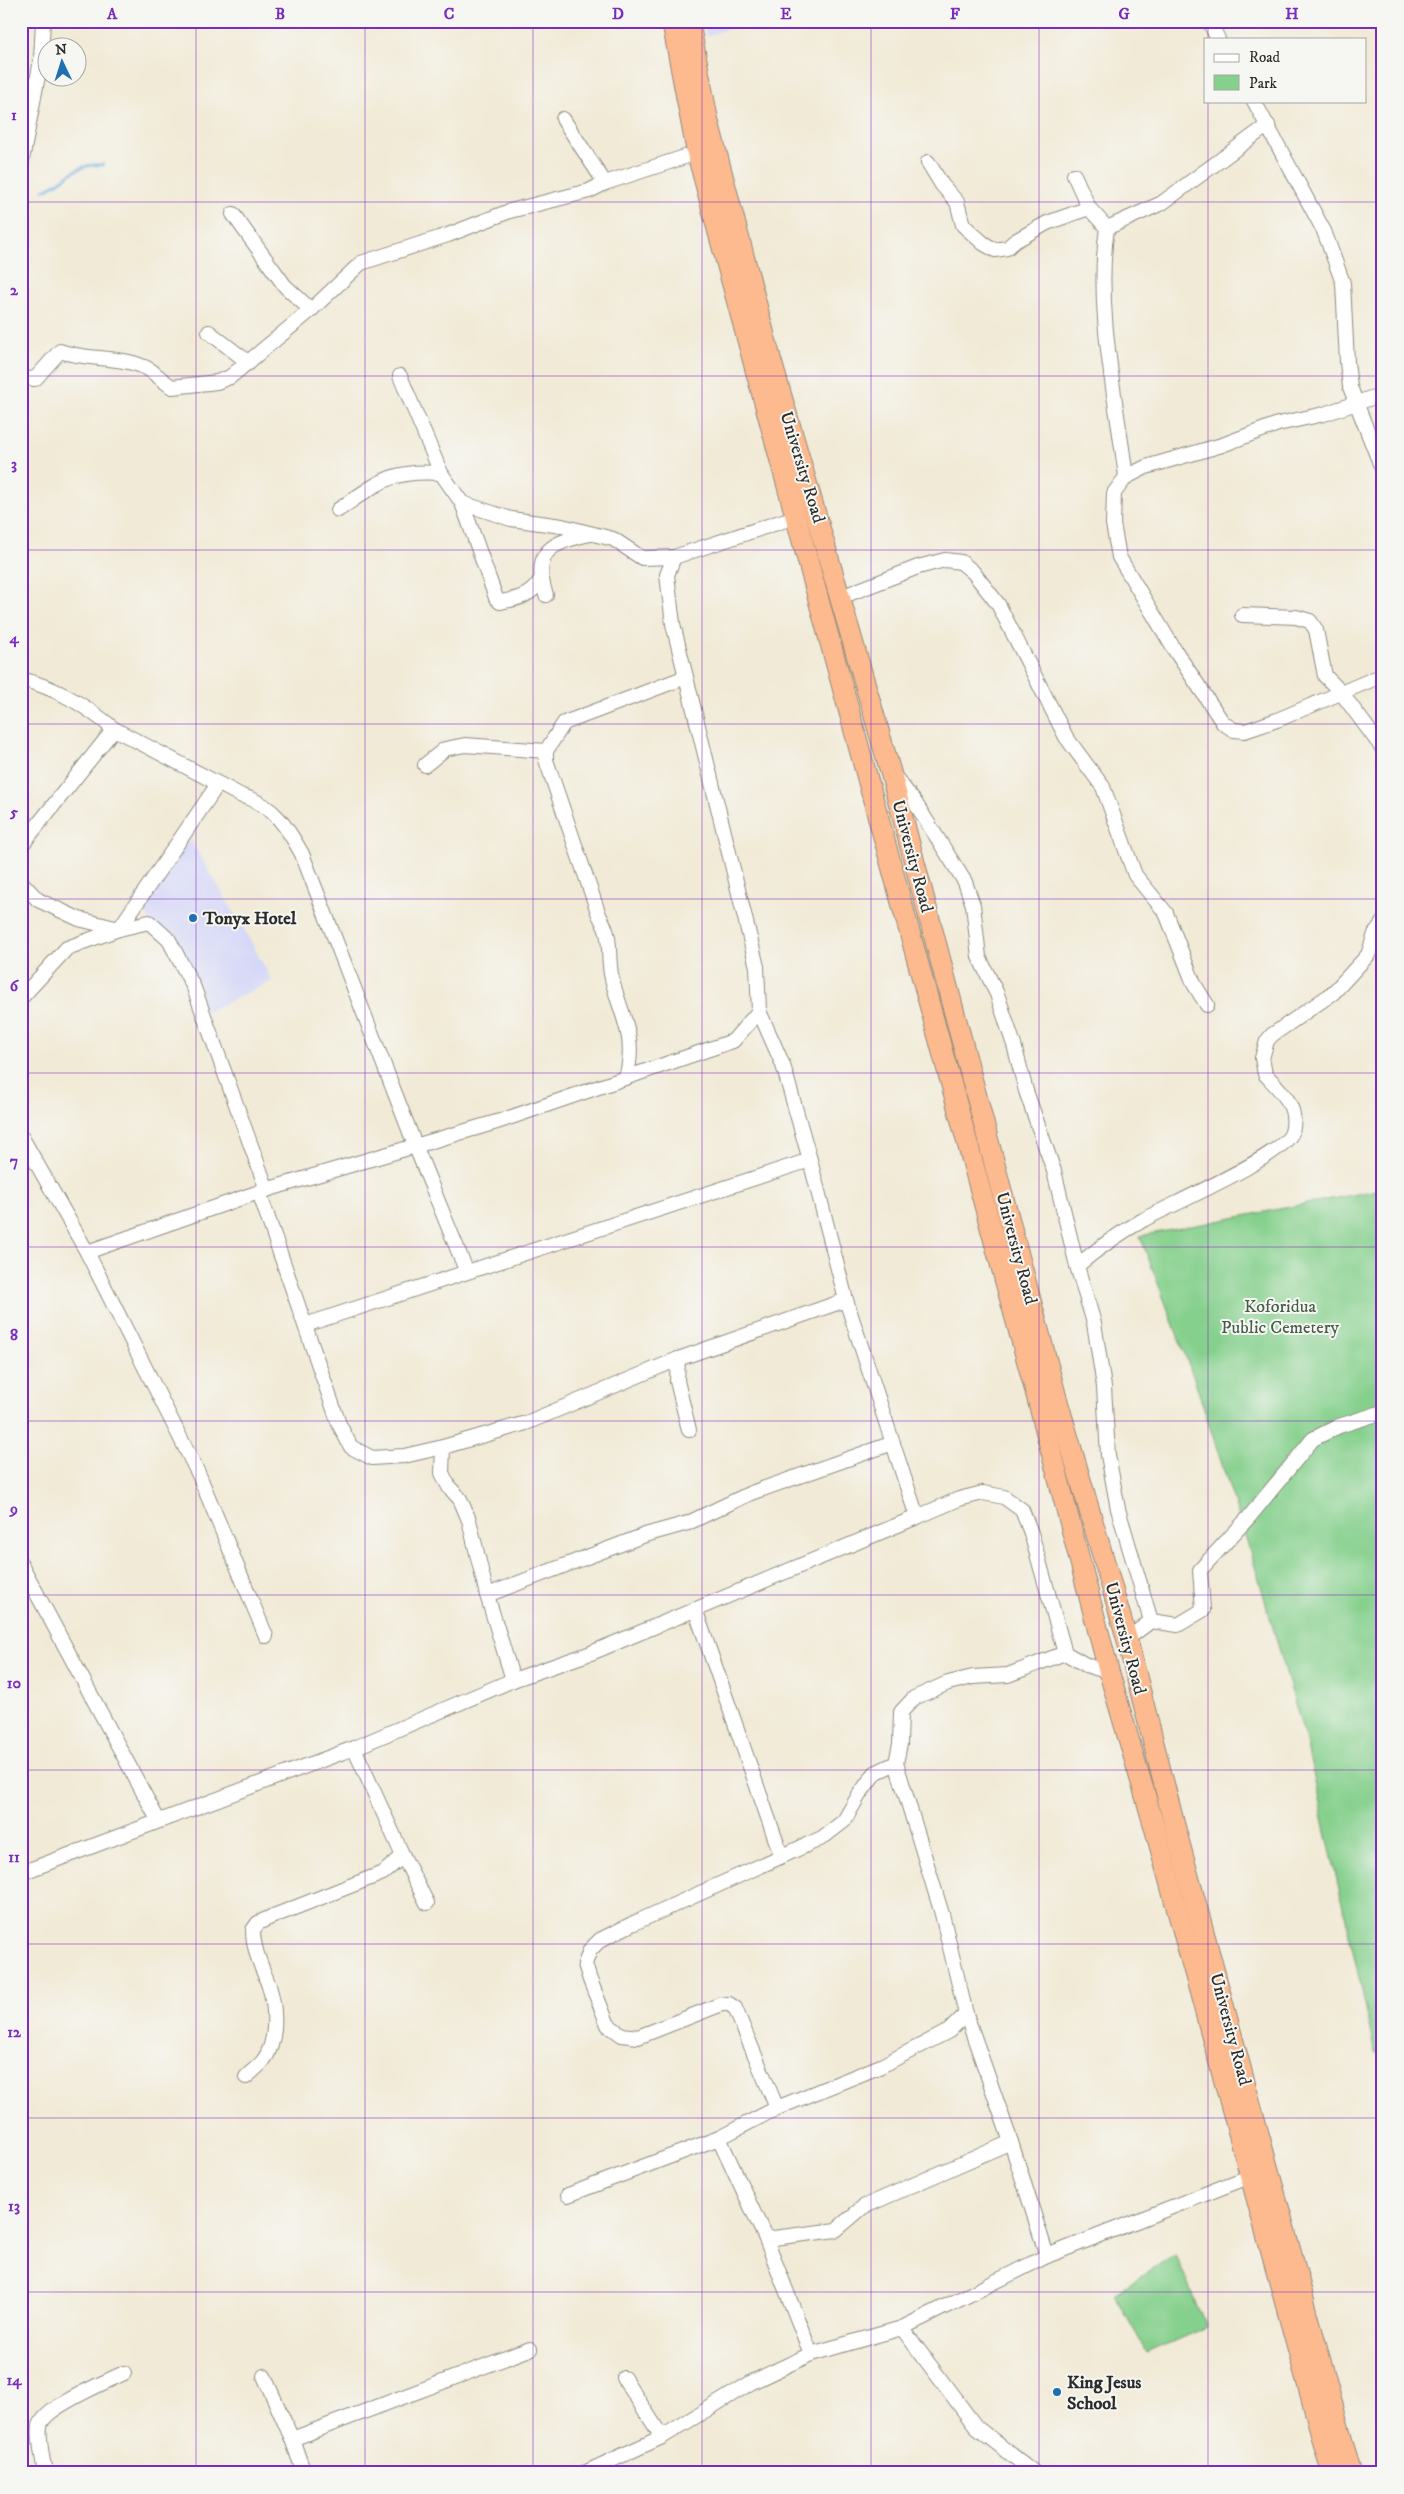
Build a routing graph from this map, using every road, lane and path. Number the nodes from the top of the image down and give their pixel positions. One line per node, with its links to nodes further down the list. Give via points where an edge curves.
1 (43, 21): 11 (street, via 41,60)
2 (672, 21): 9 (highway, University Road)
3 (689, 21): 36 (highway, University Road, via 708,120 771,360)
4 (1209, 21): 5 (street)
5 (1218, 38)
6 (1255, 102): 8 (street)
7 (563, 119): 13 (street)
8 (1268, 125): 16 (street, via 1162,203); 23 (street, via 1324,231 1343,283 1347,362 1350,387)
9 (698, 153): 13 (street); 29 (highway, University Road)
10 (928, 162): 14 (street, via 957,202 963,225 995,250 1007,248 1015,240 1047,223)
11 (21, 165)
12 (1074, 175): 14 (street)
13 (605, 183): 17 (street, via 563,199 510,211 433,241 361,263)
14 (1089, 208): 16 (street)
15 (233, 214): 17 (street, via 285,286)
16 (1107, 228): 26 (street, via 1102,258 1104,305)
17 (311, 310): 19 (street)
18 (209, 332): 19 (street)
19 (249, 363): 21 (street, via 217,382 172,387 148,369 111,359 76,357 60,351 35,379)
20 (400, 376): 25 (street)
21 (21, 378)
22 (1383, 394): 23 (street)
23 (1356, 402): 24 (street); 26 (street, via 1324,414 1278,424)
24 (1383, 471)
25 (441, 473): 27 (street); 28 (street, via 404,472 389,477)
26 (1126, 476): 41 (street, via 1114,493 1113,524 1120,557 1174,649 1223,723 1234,730 1245,731 1278,720)
27 (462, 503): 30 (street, via 511,519); 34 (street, via 500,602 521,598 536,589)
28 (338, 510)
29 (795, 517): 33 (street); 78 (highway, University Road, via 1037,1397)
30 (562, 526): 31 (street); 32 (street)
31 (594, 534): 32 (street); 33 (street, via 613,539 642,558)
32 (552, 546): 34 (street, via 545,556)
33 (674, 557): 39 (street, via 666,575 673,624)
34 (541, 579): 35 (street)
35 (546, 595)
36 (841, 597): 46 (highway, University Road); 53 (street, via 945,560 961,562 973,572 998,604 1066,736 1103,787 1134,876 1166,913 1194,984)
37 (1242, 615): 41 (street, via 1296,617 1310,621 1316,630 1325,676)
38 (1383, 675): 41 (street)
39 (686, 677): 44 (street, via 564,723); 54 (street, via 757,967)
40 (21, 679): 42 (street, via 49,686 90,709)
41 (1340, 691): 43 (street)
42 (114, 729): 47 (street); 48 (street)
43 (1383, 749)
44 (546, 750): 45 (street, via 465,745 445,749); 55 (street, via 546,760 598,915 608,930 612,974 630,1033 631,1054)
45 (425, 765)
46 (890, 770): 61 (street, via 914,800 965,882 973,905 979,957 997,994 1054,1171); 76 (highway, University Road, via 1056,1396)
47 (218, 784): 51 (street); 57 (street, via 258,801 274,813 293,836)
48 (21, 846)
49 (21, 882): 51 (street, via 38,900 79,919)
50 (1383, 922): 61 (street, via 1368,955 1333,993 1272,1035 1263,1048 1265,1074 1289,1099 1292,1108 1292,1133 1287,1141 1277,1150 1141,1221)
51 (119, 929): 52 (street, via 68,948); 59 (street, via 149,922 169,940 194,988)
52 (21, 998)
53 (1207, 1005)
54 (759, 1011): 55 (street, via 733,1041); 58 (street, via 783,1065)
55 (626, 1078): 57 (street, via 500,1121)
56 (21, 1136): 60 (street)
57 (415, 1145): 59 (street); 62 (street)
58 (810, 1160): 62 (street); 63 (street)
59 (263, 1191): 60 (street); 64 (street)
60 (87, 1252): 75 (street, via 199,1475)
61 (1077, 1266): 74 (street, via 1094,1323 1104,1387 1108,1455 1118,1509)
62 (466, 1270): 64 (street)
63 (846, 1300): 65 (street); 68 (street)
64 (305, 1325): 69 (street, via 339,1424 351,1447 372,1458 404,1456)
65 (678, 1360): 67 (street, via 677,1381); 69 (street, via 526,1423)
66 (1383, 1412): 74 (street, via 1339,1426 1313,1439 1200,1570 1203,1610 1178,1625)
67 (688, 1430)
68 (893, 1443): 70 (street); 72 (street, via 751,1493 688,1523 645,1535)
69 (443, 1447): 72 (street, via 442,1473 448,1487 460,1499 469,1520)
70 (917, 1517): 73 (street); 77 (street, via 959,1499 983,1493 1004,1497 1022,1510)
71 (21, 1564): 82 (street)
72 (487, 1595): 79 (street)
73 (695, 1609): 79 (street, via 591,1653); 83 (street)
74 (1150, 1621): 76 (street)
75 (266, 1636)
76 (1127, 1639): 109 (highway, University Road)
77 (1065, 1653): 78 (street, via 1086,1665); 81 (street, via 1008,1675 973,1677 948,1683 914,1698 901,1712)
78 (1109, 1672): 92 (highway, University Road)
79 (513, 1680): 80 (street)
80 (354, 1748): 82 (street); 84 (street)
81 (896, 1762): 83 (street, via 875,1773 844,1821 822,1838); 87 (street, via 942,1914)
82 (158, 1820): 85 (street)
83 (781, 1855): 89 (street, via 600,1940 590,1950 584,1964 608,2025 622,2036 638,2037 722,2004 735,2008)
84 (403, 1856): 86 (street); 88 (street, via 382,1873 271,1917 258,1923 253,1930 255,1952 269,1988 274,2018 272,2044 264,2061)
85 (21, 1873)
86 (427, 1903)
87 (966, 2014): 89 (street, via 949,2032 881,2066); 91 (street)
88 (246, 2077)
89 (777, 2108): 90 (street)
90 (719, 2138): 93 (street); 94 (street)
91 (1011, 2142): 94 (street, via 863,2207 836,2230); 95 (street)
92 (1251, 2176): 95 (street); 108 (highway, University Road)
93 (568, 2195)
94 (766, 2239): 98 (street)
95 (1047, 2256): 96 (street)
96 (902, 2328): 98 (street); 107 (street, via 976,2427)
97 (530, 2349): 103 (street)
98 (811, 2354): 102 (street, via 752,2382)
99 (124, 2373): 104 (street, via 47,2415 40,2425)
100 (264, 2376): 103 (street)
101 (624, 2378): 102 (street)
102 (662, 2437): 106 (street)
103 (292, 2439): 105 (street)
104 (45, 2473)
105 (304, 2473)
106 (584, 2473)
107 (1035, 2473)
108 (1332, 2473)
109 (1351, 2473)

